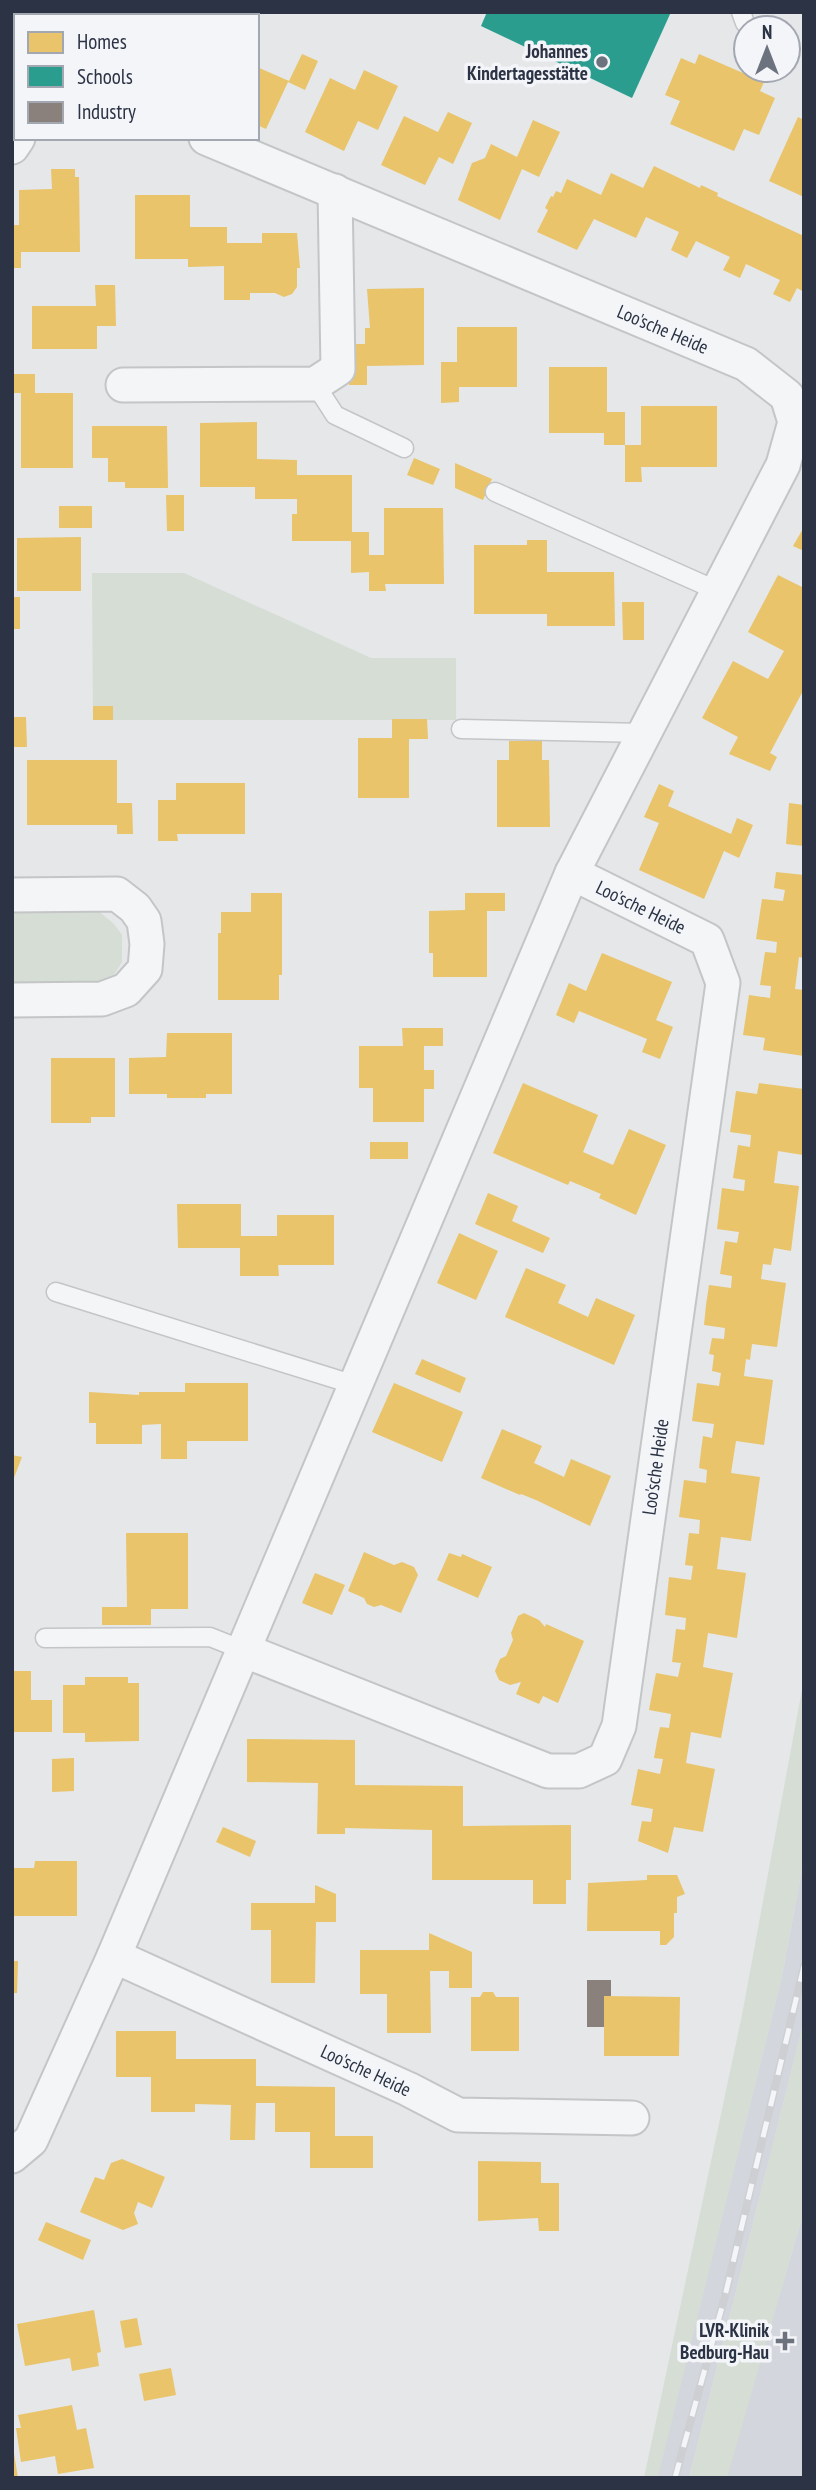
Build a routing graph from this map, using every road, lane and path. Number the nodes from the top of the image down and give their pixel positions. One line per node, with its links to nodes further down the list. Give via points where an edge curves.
1 (211, 140): 2 (street, Loo'sche Heide)
2 (335, 191): 3 (street, via 338,369); 7 (street, Loo'sche Heide, via 746,364 787,396 795,422 783,465)
3 (315, 384): 4 (street); 5 (lane, via 335,415)
4 (123, 385)
5 (404, 448)
6 (495, 492): 7 (lane)
7 (718, 591): 9 (street, Loo'sche Heide)
8 (461, 729): 9 (lane)
9 (644, 733): 10 (street, Loo'sche Heide)
10 (572, 873): 14 (street, Loo'sche Heide); 16 (street, Loo'sche Heide, via 707,940 723,984 619,1726 605,1759 579,1771 548,1771)
11 (12, 895): 12 (street, via 117,894 144,921 147,944 145,969 126,990 103,999)
12 (12, 1000)
13 (56, 1292): 14 (lane)
14 (355, 1385): 16 (street, Loo'sche Heide)
15 (45, 1637): 16 (lane, via 210,1637)
16 (243, 1650): 17 (street, Loo'sche Heide)
17 (114, 1956): 18 (street, Loo'sche Heide, via 458,2115); 19 (street, Loo'sche Heide, via 32,2140)
18 (632, 2118)
19 (12, 2156)

